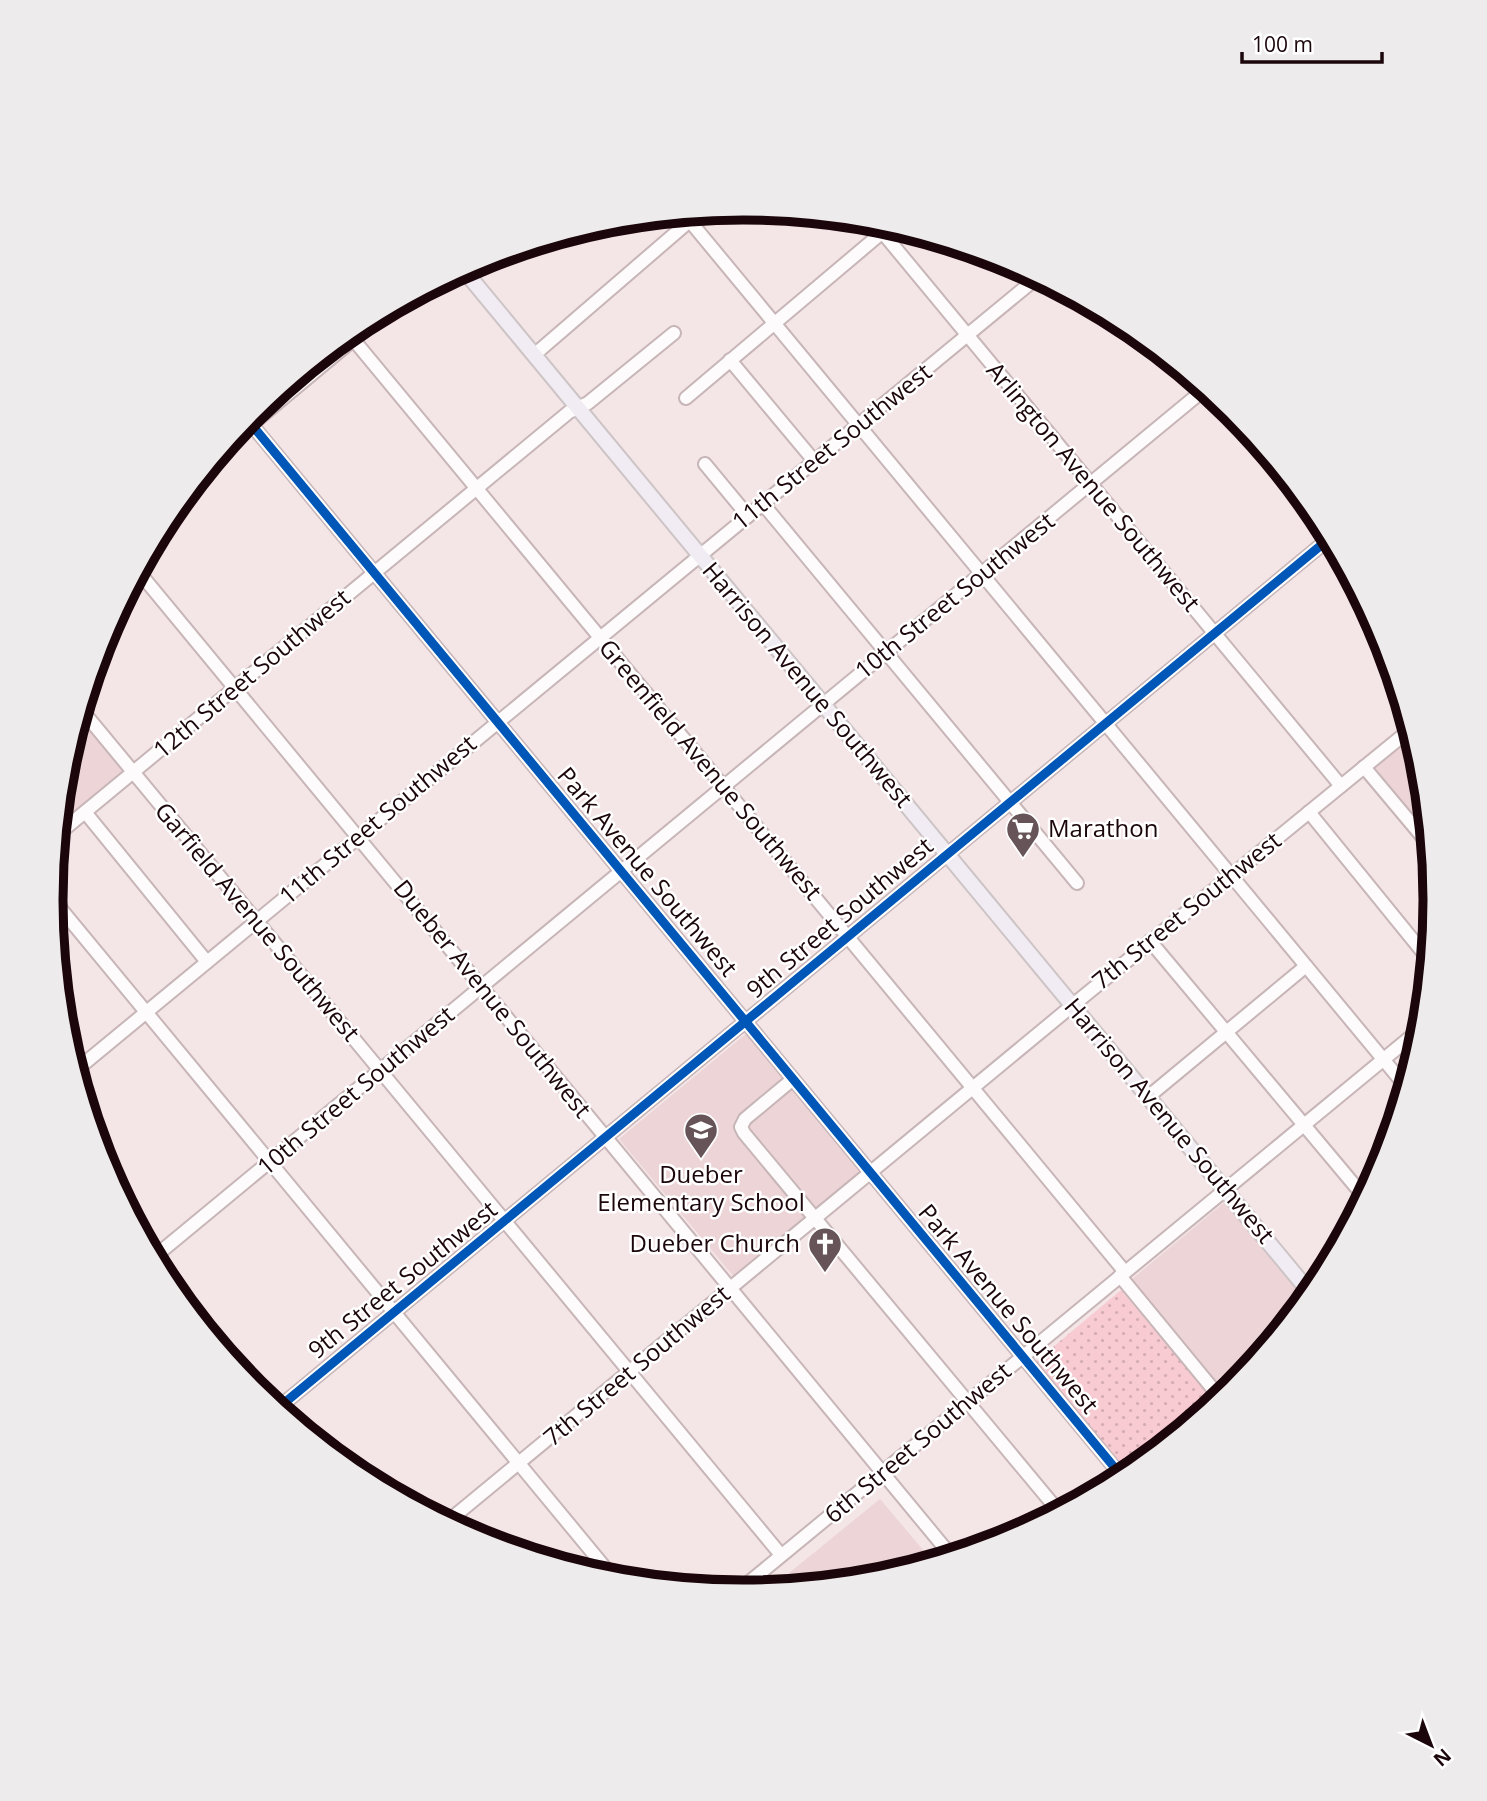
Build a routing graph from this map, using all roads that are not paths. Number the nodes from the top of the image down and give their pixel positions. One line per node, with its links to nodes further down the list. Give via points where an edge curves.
1 (697, 221): 7 (street)
2 (683, 223): 11 (street)
3 (879, 234): 7 (street)
4 (893, 237): 9 (street, Arlington Avenue Southwest)
5 (470, 278): 11 (main road, Harrison Avenue Southwest)
6 (1029, 283): 9 (street, 11th Street Southwest)
7 (774, 322): 12 (street); 16 (street)
8 (674, 333): 15 (street, 12th Street Southwest)
9 (967, 335): 16 (street, 11th Street Southwest); 20 (street, Arlington Avenue Southwest)
10 (356, 342): 21 (street, Greenfield Avenue Southwest)
11 (534, 355): 15 (main road, Harrison Avenue Southwest)
12 (730, 360): 14 (street); 18 (street)
13 (1198, 395): 20 (street, 10th Street Southwest)
14 (686, 398)
15 (578, 408): 21 (street, 12th Street Southwest); 25 (main road, Harrison Avenue Southwest)
16 (859, 425): 18 (street, 11th Street Southwest); 27 (street)
17 (254, 428): 26 (street, Park Avenue Southwest)
18 (815, 462): 22 (street, 11th Street Southwest)
19 (705, 464): 23 (street)
20 (1091, 484): 27 (street, 10th Street Southwest); 29 (street, Arlington Avenue Southwest)
21 (477, 489): 26 (street, 12th Street Southwest); 30 (street, Greenfield Avenue Southwest)
22 (763, 504): 23 (street, 11th Street Southwest); 31 (street)
23 (748, 516): 25 (street, 11th Street Southwest)
24 (1323, 544): 29 (street, 9th Street Southwest)
25 (699, 555): 30 (street, 11th Street Southwest); 33 (main road, Harrison Avenue Southwest)
26 (374, 573): 32 (street, 12th Street Southwest); 35 (street, Park Avenue Southwest)
27 (982, 574): 31 (street, 10th Street Southwest); 36 (street)
28 (144, 579): 32 (street, Dueber Avenue Southwest)
29 (1214, 634): 36 (street, 9th Street Southwest); 40 (street, Arlington Avenue Southwest)
30 (600, 637): 35 (street, 11th Street Southwest); 41 (street, Greenfield Avenue Southwest)
31 (886, 652): 33 (street, 10th Street Southwest); 42 (street)
32 (235, 688): 39 (street, 12th Street Southwest); 47 (street, Dueber Avenue Southwest)
33 (824, 705): 41 (street, 10th Street Southwest); 48 (main road, Harrison Avenue Southwest)
34 (88, 717): 39 (street, Garfield Avenue Southwest)
35 (498, 722): 47 (street, 11th Street Southwest); 49 (street, Park Avenue Southwest)
36 (1105, 723): 42 (street, 9th Street Southwest); 50 (street)
37 (1403, 735): 38 (street, 7th Street Southwest)
38 (1364, 766): 40 (street, 7th Street Southwest); 46 (street)
39 (134, 772): 44 (street, 12th Street Southwest); 53 (street, Garfield Avenue Southwest)
40 (1341, 786): 43 (street, 7th Street Southwest)
41 (724, 787): 49 (street, 10th Street Southwest); 54 (street, Greenfield Avenue Southwest)
42 (1010, 802): 48 (street, 9th Street Southwest); 51 (street)
43 (1309, 812): 50 (street, 7th Street Southwest); 56 (street)
44 (85, 813): 45 (street, 12th Street Southwest); 57 (street)
45 (67, 827)
46 (1421, 834)
47 (358, 837): 53 (street, 11th Street Southwest); 59 (street, Dueber Avenue Southwest)
48 (948, 854): 54 (street, 9th Street Southwest); 60 (main road, Harrison Avenue Southwest)
49 (622, 872): 59 (street, 10th Street Southwest); 62 (street, Park Avenue Southwest)
50 (1232, 875): 55 (street, 7th Street Southwest); 58 (street)
51 (1077, 883)
52 (63, 912): 61 (street)
53 (256, 921): 57 (street, 11th Street Southwest); 67 (street, Garfield Avenue Southwest)
54 (848, 937): 62 (street, 9th Street Southwest); 70 (street, Greenfield Avenue Southwest)
55 (1150, 942): 60 (street, 7th Street Southwest); 63 (street)
56 (1422, 951)
57 (206, 961): 61 (street, 11th Street Southwest)
58 (1307, 966): 63 (street); 65 (street)
59 (482, 987): 67 (street, 10th Street Southwest); 73 (street, Dueber Avenue Southwest)
60 (1073, 1005): 70 (street, 7th Street Southwest); 71 (main road, Harrison Avenue Southwest)
61 (145, 1013): 66 (street, 11th Street Southwest); 74 (street)
62 (746, 1022): 68 (street, Park Avenue Southwest); 73 (street, 9th Street Southwest)
63 (1226, 1032): 71 (street); 72 (street)
64 (1410, 1037): 65 (street, 6th Street Southwest)
65 (1383, 1059): 69 (street); 72 (street, 6th Street Southwest)
66 (83, 1064)
67 (380, 1070): 74 (street, 10th Street Southwest); 79 (street, Garfield Avenue Southwest)
68 (793, 1079): 75 (street, Park Avenue Southwest); 78 (street, via 741,1126)
69 (1400, 1080)
70 (972, 1088): 75 (street, 7th Street Southwest); 81 (street, Greenfield Avenue Southwest)
71 (1148, 1097): 76 (main road, Harrison Avenue Southwest)
72 (1303, 1124): 76 (street, 6th Street Southwest); 77 (street)
73 (606, 1137): 79 (street, 9th Street Southwest); 83 (street, Dueber Avenue Southwest)
74 (269, 1163): 80 (street, 10th Street Southwest); 84 (street)
75 (870, 1173): 78 (street, 7th Street Southwest); 85 (street, Park Avenue Southwest)
76 (1224, 1189): 81 (street, 6th Street Southwest); 82 (main road, Harrison Avenue Southwest)
77 (1359, 1190)
78 (816, 1217): 83 (street, 7th Street Southwest); 89 (street)
79 (504, 1222): 84 (street, 9th Street Southwest); 86 (street, Garfield Avenue Southwest)
80 (161, 1252)
81 (1122, 1274): 85 (street, 6th Street Southwest); 87 (street, Greenfield Avenue Southwest)
82 (1305, 1285)
83 (731, 1288): 86 (street, 7th Street Southwest); 92 (street, Dueber Avenue Southwest)
84 (393, 1312): 88 (street, 9th Street Southwest); 90 (street)
85 (1022, 1356): 89 (street, 6th Street Southwest); 91 (street, Park Avenue Southwest)
86 (629, 1372): 90 (street, 7th Street Southwest); 96 (street, Garfield Avenue Southwest)
87 (1215, 1391)
88 (284, 1402)
89 (967, 1402): 92 (street, 6th Street Southwest); 93 (street)
90 (519, 1464): 94 (street, 7th Street Southwest); 97 (street)
91 (1116, 1470)
92 (883, 1473): 95 (street, Dueber Avenue Southwest); 96 (street, 6th Street Southwest)
93 (1054, 1506)
94 (454, 1516)
95 (946, 1550)
96 (781, 1556): 98 (street, 6th Street Southwest)
97 (605, 1567)
98 (750, 1581)

